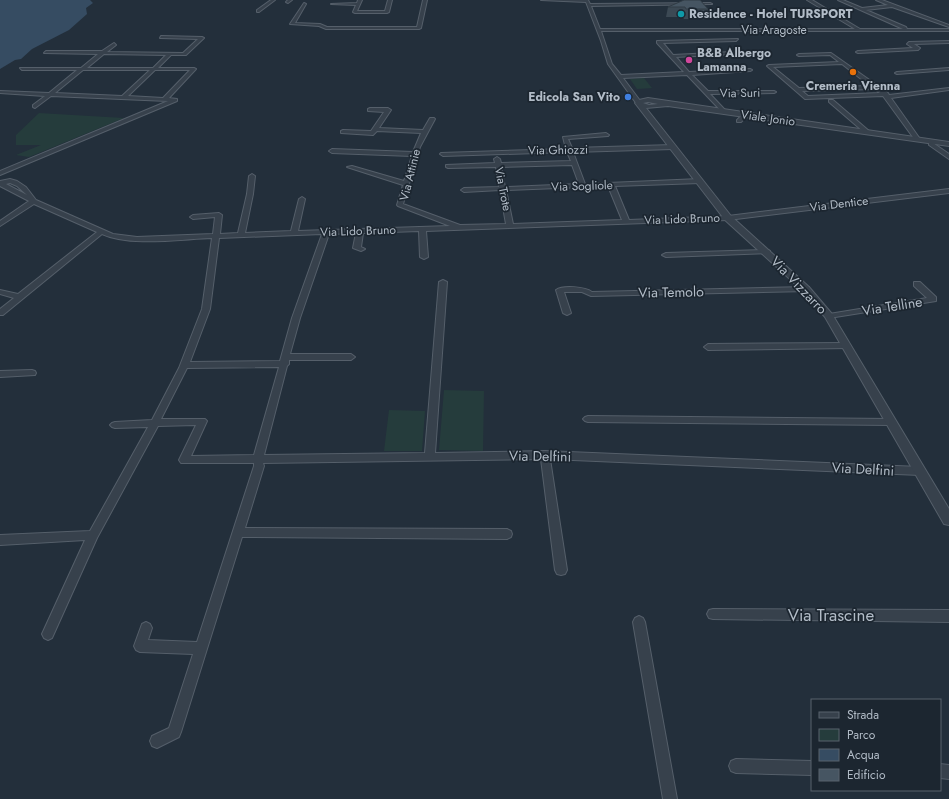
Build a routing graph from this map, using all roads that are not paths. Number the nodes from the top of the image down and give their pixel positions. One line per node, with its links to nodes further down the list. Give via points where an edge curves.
1 (273, 0): 17 (street)
2 (390, 0): 10 (street, via 387,12 355,12)
3 (425, 0): 12 (street, via 419,28 326,28 320,25 292,24)
4 (543, 0): 11 (street)
5 (675, 0): 14 (street)
6 (707, 0): 14 (street, via 710,4)
7 (809, 0): 21 (street)
8 (840, 0): 16 (street)
9 (878, 0): 15 (street)
10 (359, 2): 13 (street)
11 (587, 2): 14 (street); 19 (street)
12 (304, 4)
13 (333, 4)
14 (678, 4)
15 (894, 5): 16 (street); 18 (street)
16 (861, 9): 22 (street)
17 (258, 11)
18 (949, 26)
19 (599, 30): 20 (street, Via Aragoste); 44 (street, via 610,64)
20 (662, 30): 21 (street, Via Aragoste); 26 (street)
21 (859, 30): 22 (street, Via Aragoste)
22 (908, 30): 23 (street, Via Aragoste)
23 (949, 30)
24 (161, 37): 33 (street, via 202,38 184,54)
25 (736, 40): 26 (street)
26 (669, 41): 35 (street, via 659,42)
27 (949, 42): 30 (street, via 909,43 918,49)
28 (114, 44): 31 (street)
29 (46, 52): 31 (street)
30 (858, 52)
31 (102, 53): 33 (street); 38 (street)
32 (732, 53): 35 (street)
33 (170, 54): 40 (street)
34 (798, 55): 36 (street, via 831,54)
35 (673, 56): 42 (street)
36 (844, 63): 45 (street); 47 (street, via 769,66)
37 (22, 69): 38 (street)
38 (82, 69): 40 (street); 51 (street)
39 (949, 69): 43 (street)
40 (153, 70): 53 (street); 54 (street, via 194,69)
41 (750, 70): 42 (street)
42 (689, 73): 44 (street); 50 (street)
43 (897, 73)
44 (619, 77): 56 (street)
45 (875, 87): 47 (street); 52 (street)
46 (949, 89): 52 (street)
47 (798, 90): 52 (street, via 807,98)
48 (0, 92): 51 (street)
49 (774, 92): 50 (street, Via Suri)
50 (707, 93): 59 (street)
51 (49, 94): 53 (street); 57 (street)
52 (887, 96): 68 (street)
53 (123, 98): 54 (street)
54 (164, 100): 82 (street, via 175,100)
55 (831, 101): 66 (street)
56 (642, 104): 59 (street, Viale Jonio, via 668,104); 71 (street, Via Vizzarro)
57 (35, 106)
58 (370, 110): 63 (street, via 388,110)
59 (724, 112): 60 (street, Viale Jonio)
60 (745, 115): 62 (street); 66 (street, Viale Jonio)
61 (432, 118): 65 (street)
62 (739, 120)
63 (376, 129): 64 (street, Via Attinie, via 373,133); 65 (street, Via Attinie)
64 (343, 132)
65 (425, 132): 75 (street, Via Attinie)
66 (868, 132): 68 (street, Viale Jonio)
67 (606, 135): 72 (street, via 565,138)
68 (917, 139): 70 (street, Viale Jonio)
69 (931, 144): 77 (street)
70 (949, 144)
71 (673, 147): 72 (street, Via Ghiozzi); 84 (street, Via Vizzarro)
72 (569, 150): 74 (street, Via Ghiozzi); 78 (street)
73 (332, 151): 75 (street)
74 (496, 152): 76 (street, Via Ghiozzi); 79 (street, Via Trote)
75 (415, 154): 85 (street, Via Attinie)
76 (443, 154)
77 (949, 157)
78 (574, 163): 79 (street); 88 (street)
79 (498, 164): 80 (street); 89 (street, Via Trote)
80 (448, 166)
81 (350, 167): 85 (street)
82 (0, 173)
83 (252, 176): 105 (street)
84 (700, 181): 86 (street, Via Sogliole); 95 (street, Via Vizzarro)
85 (406, 184): 99 (street, Via Attinie, via 400,205)
86 (611, 185): 88 (street, Via Sogliole); 96 (street)
87 (2, 186): 93 (street, Via Lido Bruno)
88 (583, 186): 89 (street, Via Sogliole)
89 (502, 189): 90 (street, Via Sogliole); 98 (street, Via Trote)
90 (464, 190)
91 (949, 191): 95 (street, Via Dentice)
92 (302, 199): 104 (street)
93 (33, 201): 97 (street); 101 (street, Via Lido Bruno)
94 (193, 217): 106 (street, via 218,215)
95 (728, 218): 96 (street, Via Lido Bruno); 108 (street, Via Vizzarro)
96 (626, 221): 98 (street, Via Lido Bruno)
97 (0, 224)
98 (510, 226): 99 (street, Via Lido Bruno)
99 (462, 228): 100 (street, Via Lido Bruno)
100 (422, 229): 102 (street, Via Lido Bruno); 110 (street)
101 (102, 231): 106 (street, Via Lido Bruno, via 112,236 137,239); 115 (street)
102 (360, 231): 103 (street, Via Lido Bruno); 107 (street, via 357,248)
103 (326, 232): 104 (street, Via Lido Bruno); 122 (street, via 296,318)
104 (294, 233): 105 (street, Via Lido Bruno)
105 (241, 235): 106 (street, Via Lido Bruno)
106 (215, 236): 123 (street, via 206,309)
107 (361, 249)
108 (768, 252): 109 (street); 113 (street, Via Vizzarro)
109 (666, 255)
110 (424, 257)
111 (443, 282): 131 (street)
112 (916, 284): 118 (street, Via Telline, via 933,299)
113 (806, 289): 117 (street, Via Temolo, via 591,294 584,290 560,290); 118 (street, Via Vizzarro)
114 (0, 292): 115 (street)
115 (20, 296): 116 (street)
116 (0, 313)
117 (567, 313)
118 (829, 316): 119 (street, Via Vizzarro)
119 (847, 346): 120 (street); 127 (street, Via Vizzarro)
120 (708, 347)
121 (351, 357): 122 (street)
122 (286, 361): 123 (street); 132 (street)
123 (184, 365): 128 (street)
124 (32, 373): 125 (street)
125 (0, 374)
126 (588, 419): 127 (street)
127 (891, 422): 133 (street, Via Vizzarro)
128 (154, 423): 129 (street); 132 (street, Via Delfini, via 202,421 184,460); 137 (street)
129 (115, 425)
130 (545, 455): 131 (street, Via Delfini); 133 (street, Via Delfini); 139 (street)
131 (430, 457): 132 (street, Via Delfini)
132 (258, 459): 135 (street, via 259,466)
133 (920, 471): 134 (street, Via Vizzarro)
134 (948, 518)
135 (238, 532): 136 (street); 145 (street)
136 (507, 534)
137 (94, 535): 138 (street); 144 (street)
138 (0, 540)
139 (561, 570)
140 (713, 614): 141 (street, Via Trascine)
141 (949, 616)
142 (639, 622): 149 (street)
143 (146, 628): 145 (street, via 140,646)
144 (48, 634)
145 (201, 648): 146 (street, via 174,732)
146 (157, 741)
147 (736, 766): 148 (street)
148 (811, 768)
149 (670, 799)

